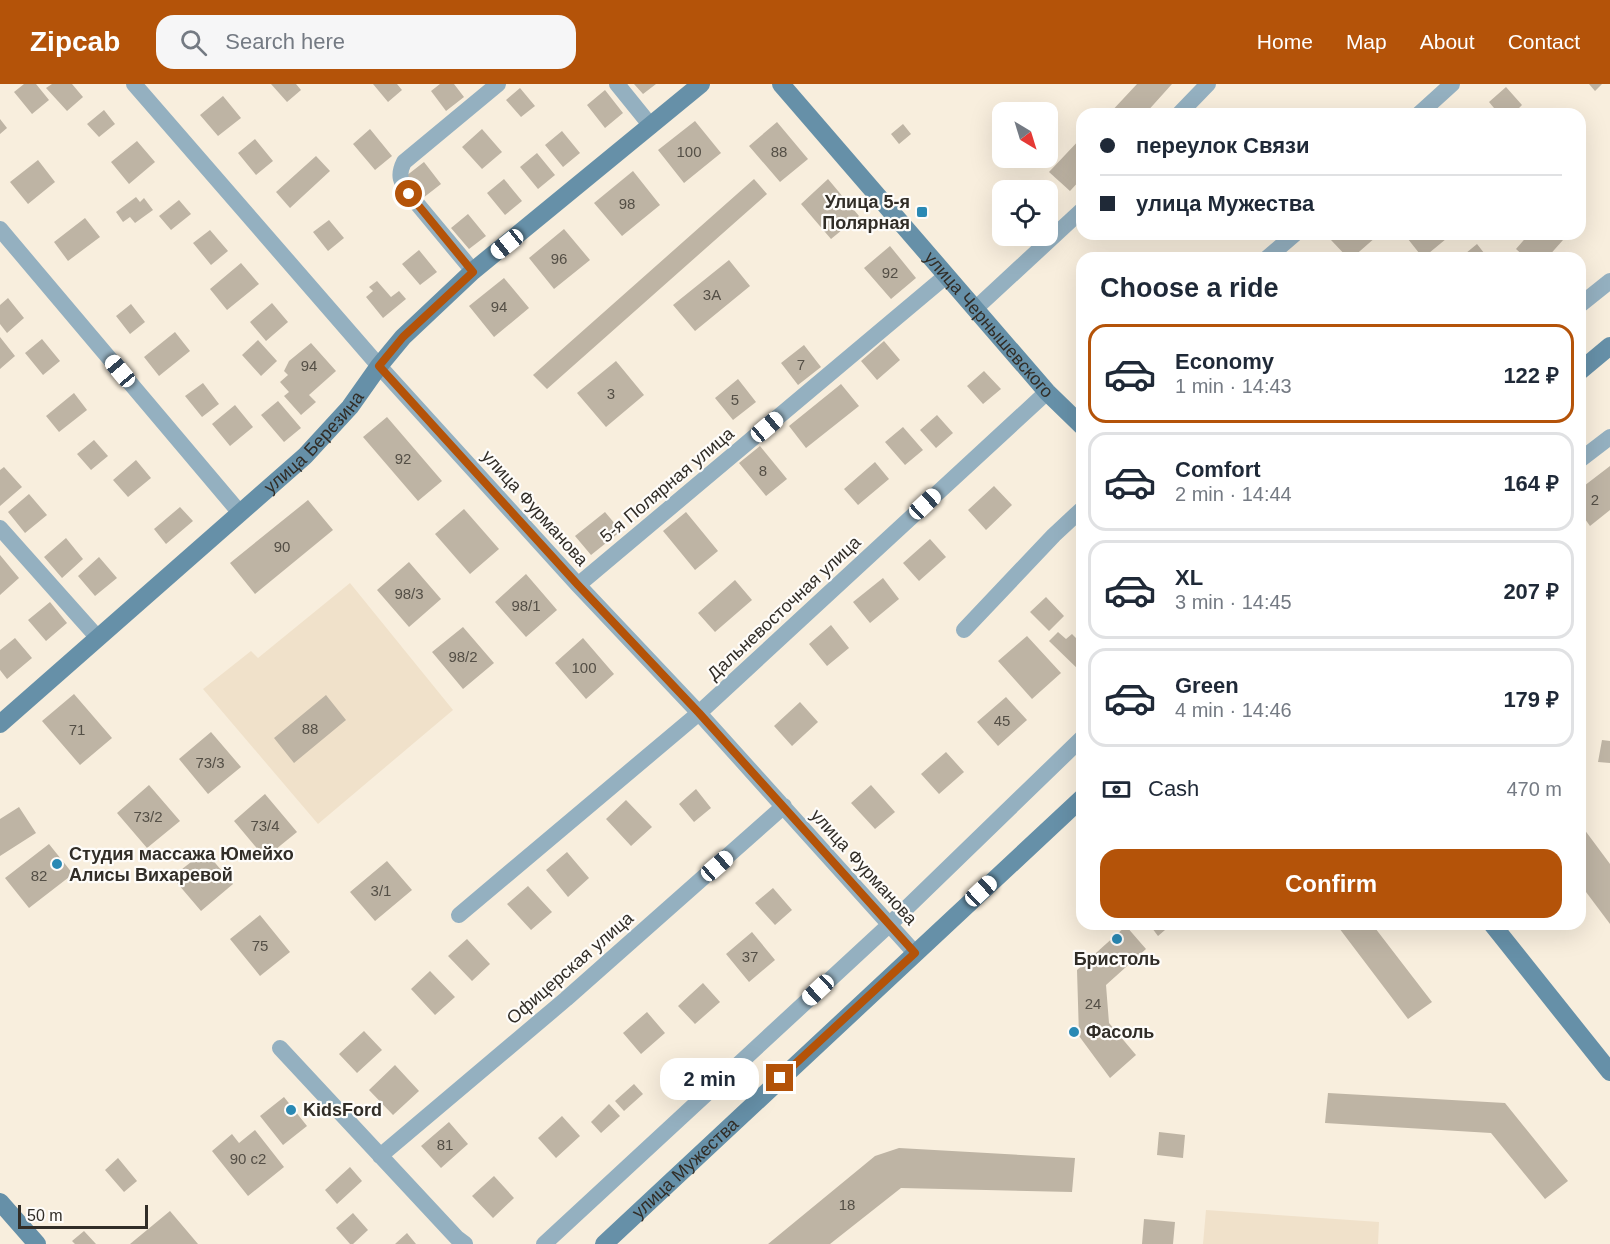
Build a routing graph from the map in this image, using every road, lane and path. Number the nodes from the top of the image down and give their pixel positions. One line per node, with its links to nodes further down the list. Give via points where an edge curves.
1 (134, 84): 21 (street, улица Фурманова)
2 (498, 84): 15 (street, via 404,162 399,171 400,181 409,194)
3 (617, 84): 10 (street)
4 (701, 84): 10 (street, улица Березина)
5 (781, 84): 16 (street, улица Чернышевского)
6 (1208, 84): 8 (street)
7 (1452, 84): 9 (street)
8 (1185, 108)
9 (1426, 108)
10 (651, 126): 15 (street, улица Березина)
11 (1076, 216): 19 (street)
12 (0, 229): 27 (street)
13 (1288, 240): 14 (street)
14 (1274, 252)
15 (473, 272): 21 (street, улица Березина, via 403,337)
16 (946, 276): 19 (street, улица Чернышевского); 30 (street, 5-я Полярная улица)
17 (1610, 281): 18 (street)
18 (1586, 300)
19 (975, 309): 23 (street, улица Чернышевского)
20 (1610, 346): 22 (street)
21 (379, 366): 27 (street, улица Березина, via 350,407 305,456); 30 (street, улица Фурманова)
22 (1586, 366)
23 (1047, 392): 24 (street, улица Чернышевского); 33 (street, Дальневосточная улица)
24 (1076, 418)
25 (1610, 437): 26 (street)
26 (1586, 455)
27 (240, 513): 32 (street, улица Березина)
28 (1076, 515): 31 (street)
29 (0, 528): 32 (street)
30 (578, 585): 33 (street, улица Фурманова)
31 (964, 630)
32 (98, 638): 34 (street, улица Березина)
33 (699, 713): 37 (street, улица Фурманова); 38 (street, Дальневосточная улица)
34 (0, 724)
35 (1076, 744): 39 (street)
36 (1076, 804): 41 (street, улица Мужества)
37 (784, 806): 39 (street, улица Фурманова); 44 (street, Офицерская улица, via 566,999)
38 (459, 915)
39 (889, 925): 41 (street, улица Фурманова); 48 (street)
40 (1497, 930): 43 (street)
41 (915, 953): 49 (street, улица Мужества)
42 (280, 1048): 44 (street)
43 (1610, 1072)
44 (380, 1156): 47 (street)
45 (0, 1202): 46 (street)
46 (37, 1244)
47 (465, 1244)
48 (544, 1244)
49 (604, 1244)

